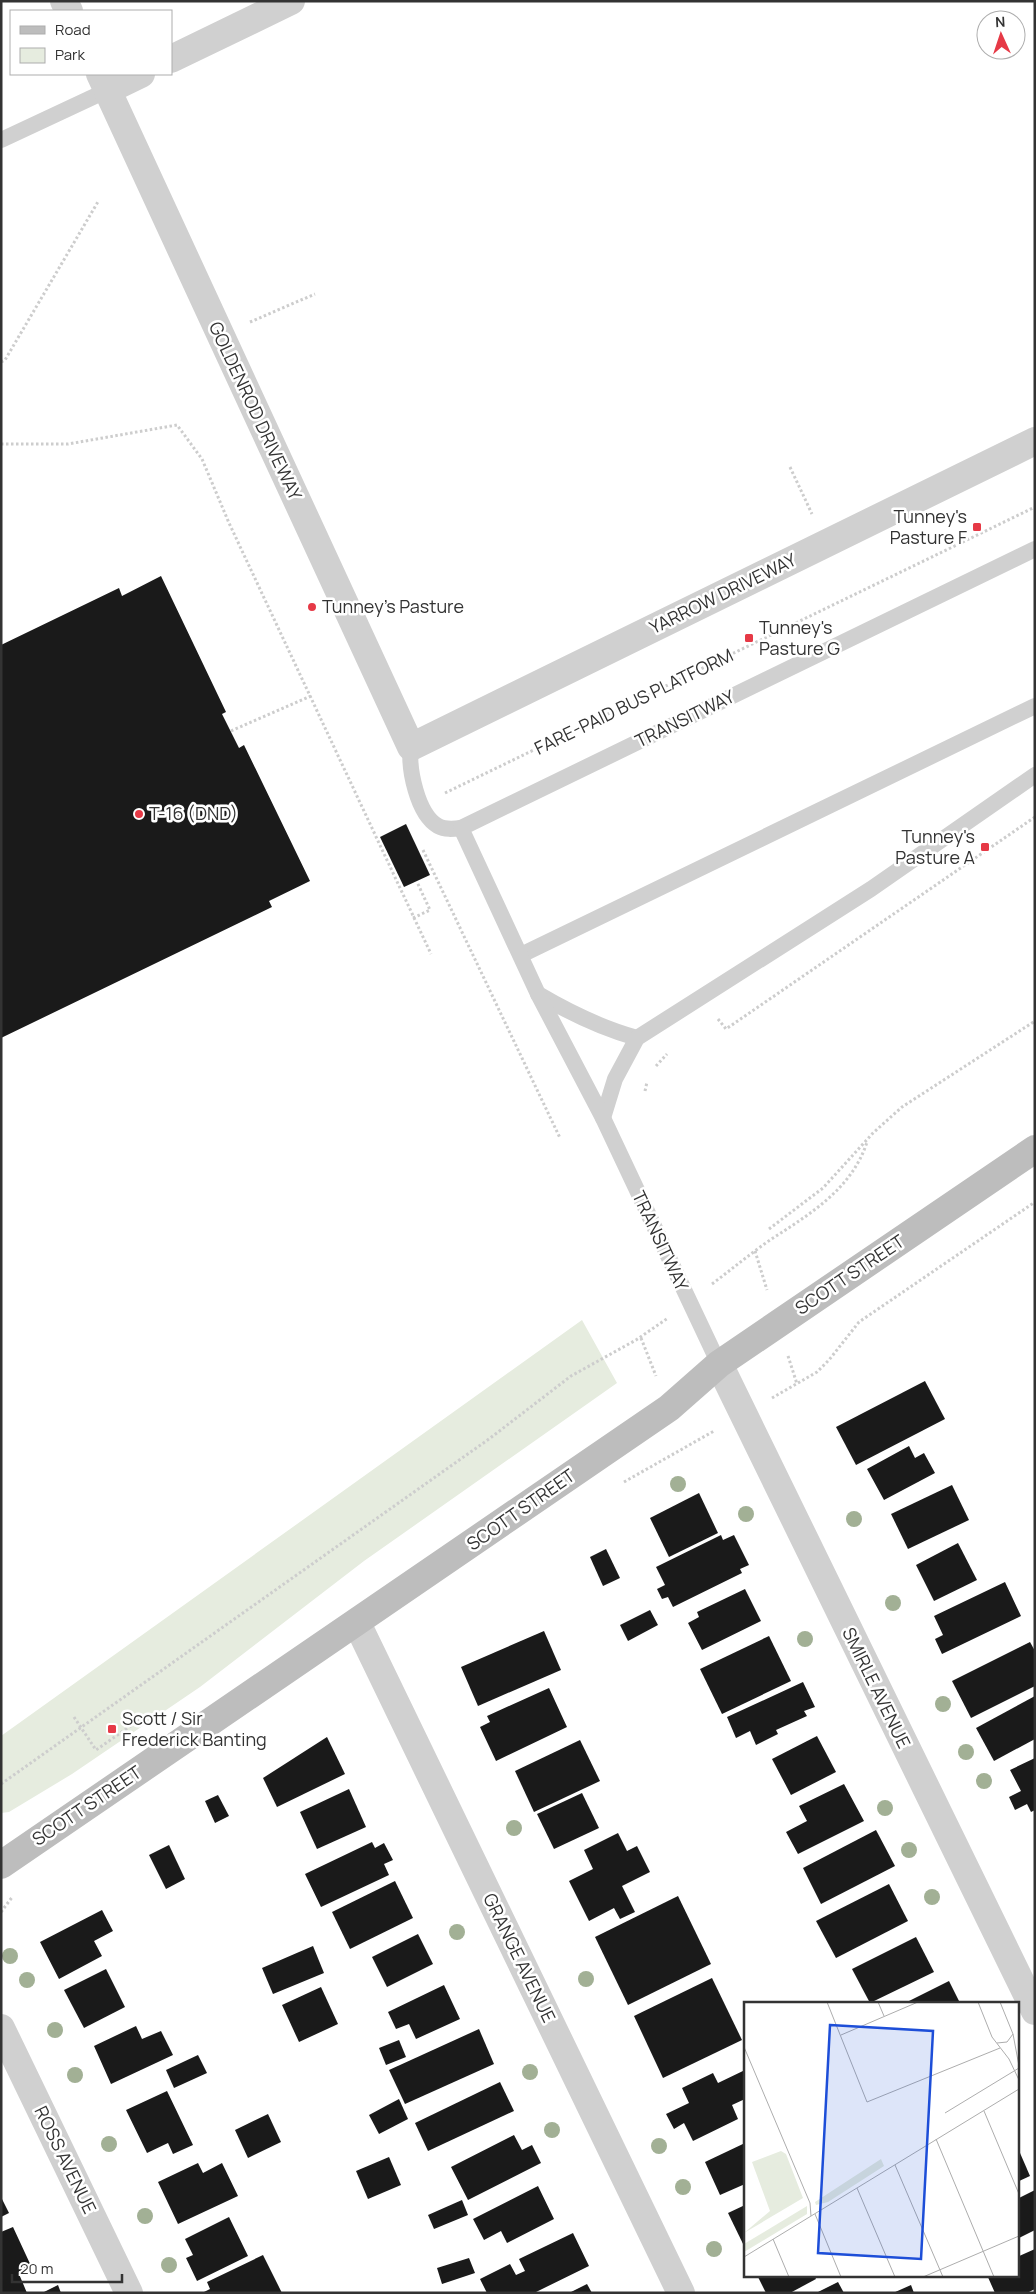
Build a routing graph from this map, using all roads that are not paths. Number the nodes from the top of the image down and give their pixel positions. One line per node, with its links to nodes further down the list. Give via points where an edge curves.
1 (291, 1): 2 (street)
2 (172, 59)
3 (136, 75): 4 (street)
4 (104, 82): 5 (lane); 9 (street, GOLDENROD DRIVEWAY)
5 (1, 140)
6 (1035, 441): 9 (street, YARROW DRIVEWAY)
7 (1035, 549): 11 (lane, TRANSITWAY)
8 (1035, 706): 12 (lane)
9 (411, 747): 11 (lane, via 410,772 430,820 438,826)
10 (1035, 775): 14 (lane, via 871,889)
11 (461, 828): 12 (lane, TRANSITWAY)
12 (521, 955): 13 (lane, TRANSITWAY)
13 (538, 994): 14 (lane, via 569,1013); 15 (lane, TRANSITWAY)
14 (637, 1038): 15 (lane, via 615,1079)
15 (602, 1118): 17 (lane, TRANSITWAY)
16 (1035, 1149): 17 (main road, SCOTT STREET)
17 (719, 1364): 18 (main road, SCOTT STREET, via 669,1408); 20 (street, SMIRLE AVENUE)
18 (357, 1623): 19 (main road, SCOTT STREET); 23 (street, GRANGE AVENUE)
19 (5, 1859)
20 (1035, 2011)
21 (1, 2028): 22 (street, ROSS AVENUE)
22 (128, 2293)
23 (681, 2293)

